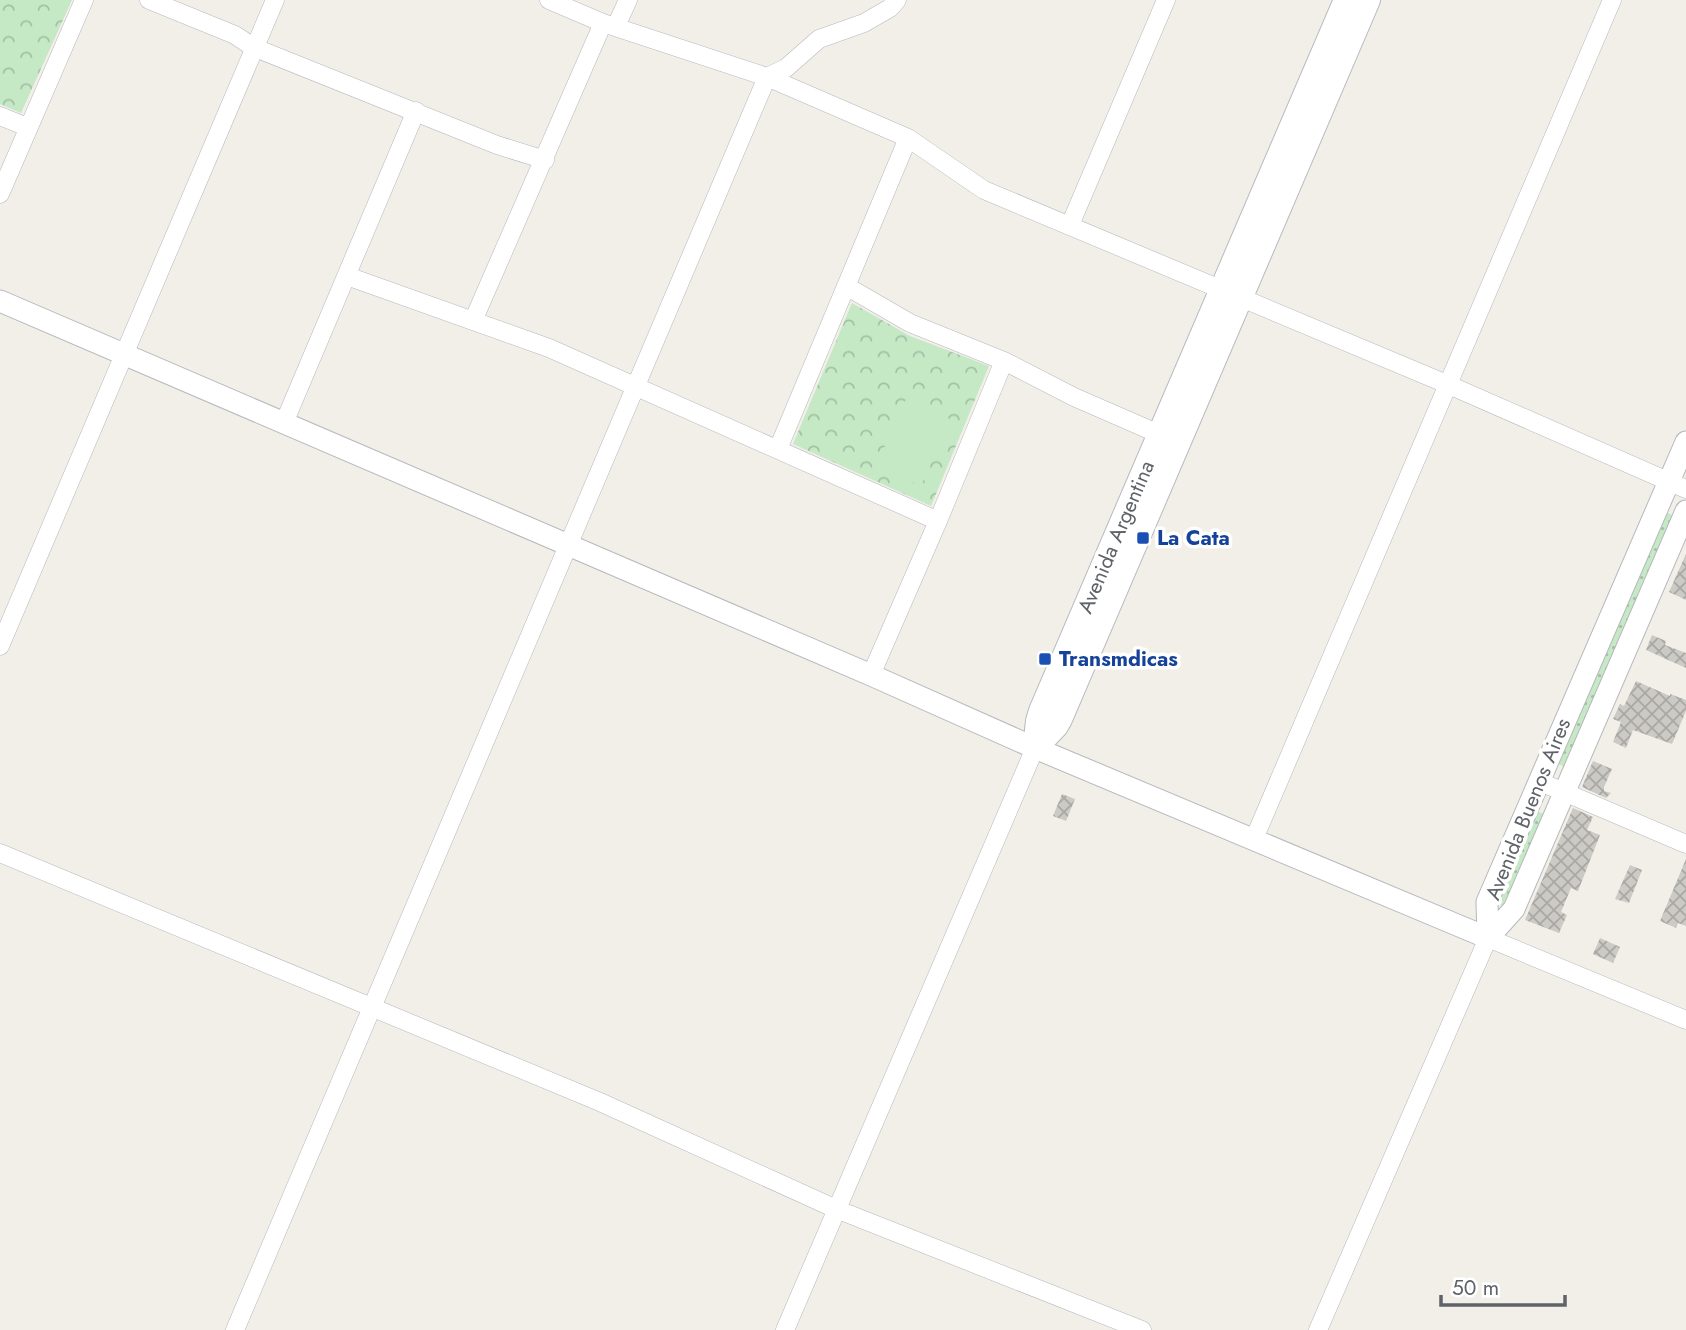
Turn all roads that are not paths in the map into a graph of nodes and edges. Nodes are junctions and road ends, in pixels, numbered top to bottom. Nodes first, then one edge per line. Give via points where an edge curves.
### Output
1 (84, 0) edge
2 (149, 0) edge
3 (275, 0) edge
4 (549, 0) edge
5 (628, 0) edge
6 (897, 0) edge
7 (1166, 0) edge
8 (1346, 0) edge
9 (1368, 0) edge
10 (1612, 0) edge
11 (610, 24) junction
12 (253, 47) junction
13 (767, 77) junction
14 (416, 111) junction
15 (0, 116) edge
16 (27, 127) junction
17 (908, 138) junction
18 (545, 160) junction
19 (0, 194) edge
20 (1070, 225) junction
21 (347, 275) junction
22 (846, 286) junction
23 (1230, 292) junction
24 (0, 301) edge
25 (473, 321) junction
26 (123, 354) junction
27 (1004, 361) junction
28 (1449, 385) junction
29 (637, 387) junction
30 (284, 423) junction
31 (1159, 434) junction
32 (1686, 442) edge
33 (778, 449) junction
34 (1677, 485) edge
35 (1686, 511) edge
36 (938, 521) junction
37 (569, 545) junction
38 (0, 646) edge
39 (871, 675) junction
40 (1035, 748) junction
41 (1538, 780) junction
42 (1565, 792) junction
43 (1254, 839) junction
44 (1686, 844) edge
45 (0, 853) edge
46 (1488, 938) junction
47 (370, 1007) junction
48 (1686, 1020) edge
49 (836, 1209) junction
50 (235, 1330) edge
51 (785, 1330) edge
52 (1142, 1330) edge
53 (1318, 1330) edge

1 - 16 street
2 - 12 street via 235,35
3 - 12 street
4 - 11 street
5 - 11 street
6 - 13 street via 864,23 818,39 786,68
7 - 20 street
8 - 23 main road, Avenida Argentina
9 - 23 main road, Avenida Argentina
10 - 28 street
11 - 13 street
11 - 18 street
12 - 14 street
12 - 26 street
13 - 17 street
13 - 29 street
14 - 18 street
14 - 21 street
15 - 16 street
16 - 19 street
17 - 20 street via 984,190
17 - 22 street
18 - 25 street
20 - 23 street
21 - 25 street
21 - 30 street
22 - 27 street via 910,323
22 - 33 street
23 - 28 street
23 - 31 main road, Avenida Argentina
23 - 40 main road, Avenida Argentina via 1179,443 1060,719
24 - 26 street
25 - 29 street via 550,348
26 - 30 street
26 - 38 street
27 - 31 street
27 - 36 street
28 - 34 street
28 - 43 street
29 - 33 street
29 - 37 street
30 - 37 street
31 - 40 main road, Avenida Argentina via 1038,721
32 - 34 street, Avenida Buenos Aires
33 - 36 street
34 - 41 street, Avenida Buenos Aires
35 - 42 street, Avenida Buenos Aires
36 - 39 street
37 - 39 street
37 - 47 street
39 - 40 street
40 - 43 street
40 - 49 street
41 - 42 street
41 - 46 street, Avenida Buenos Aires via 1487,902
42 - 44 street
42 - 46 street, Avenida Buenos Aires via 1514,909
43 - 46 street
45 - 47 street
46 - 48 street
46 - 53 street
47 - 49 street via 600,1102
47 - 50 street
49 - 51 street
49 - 52 street

